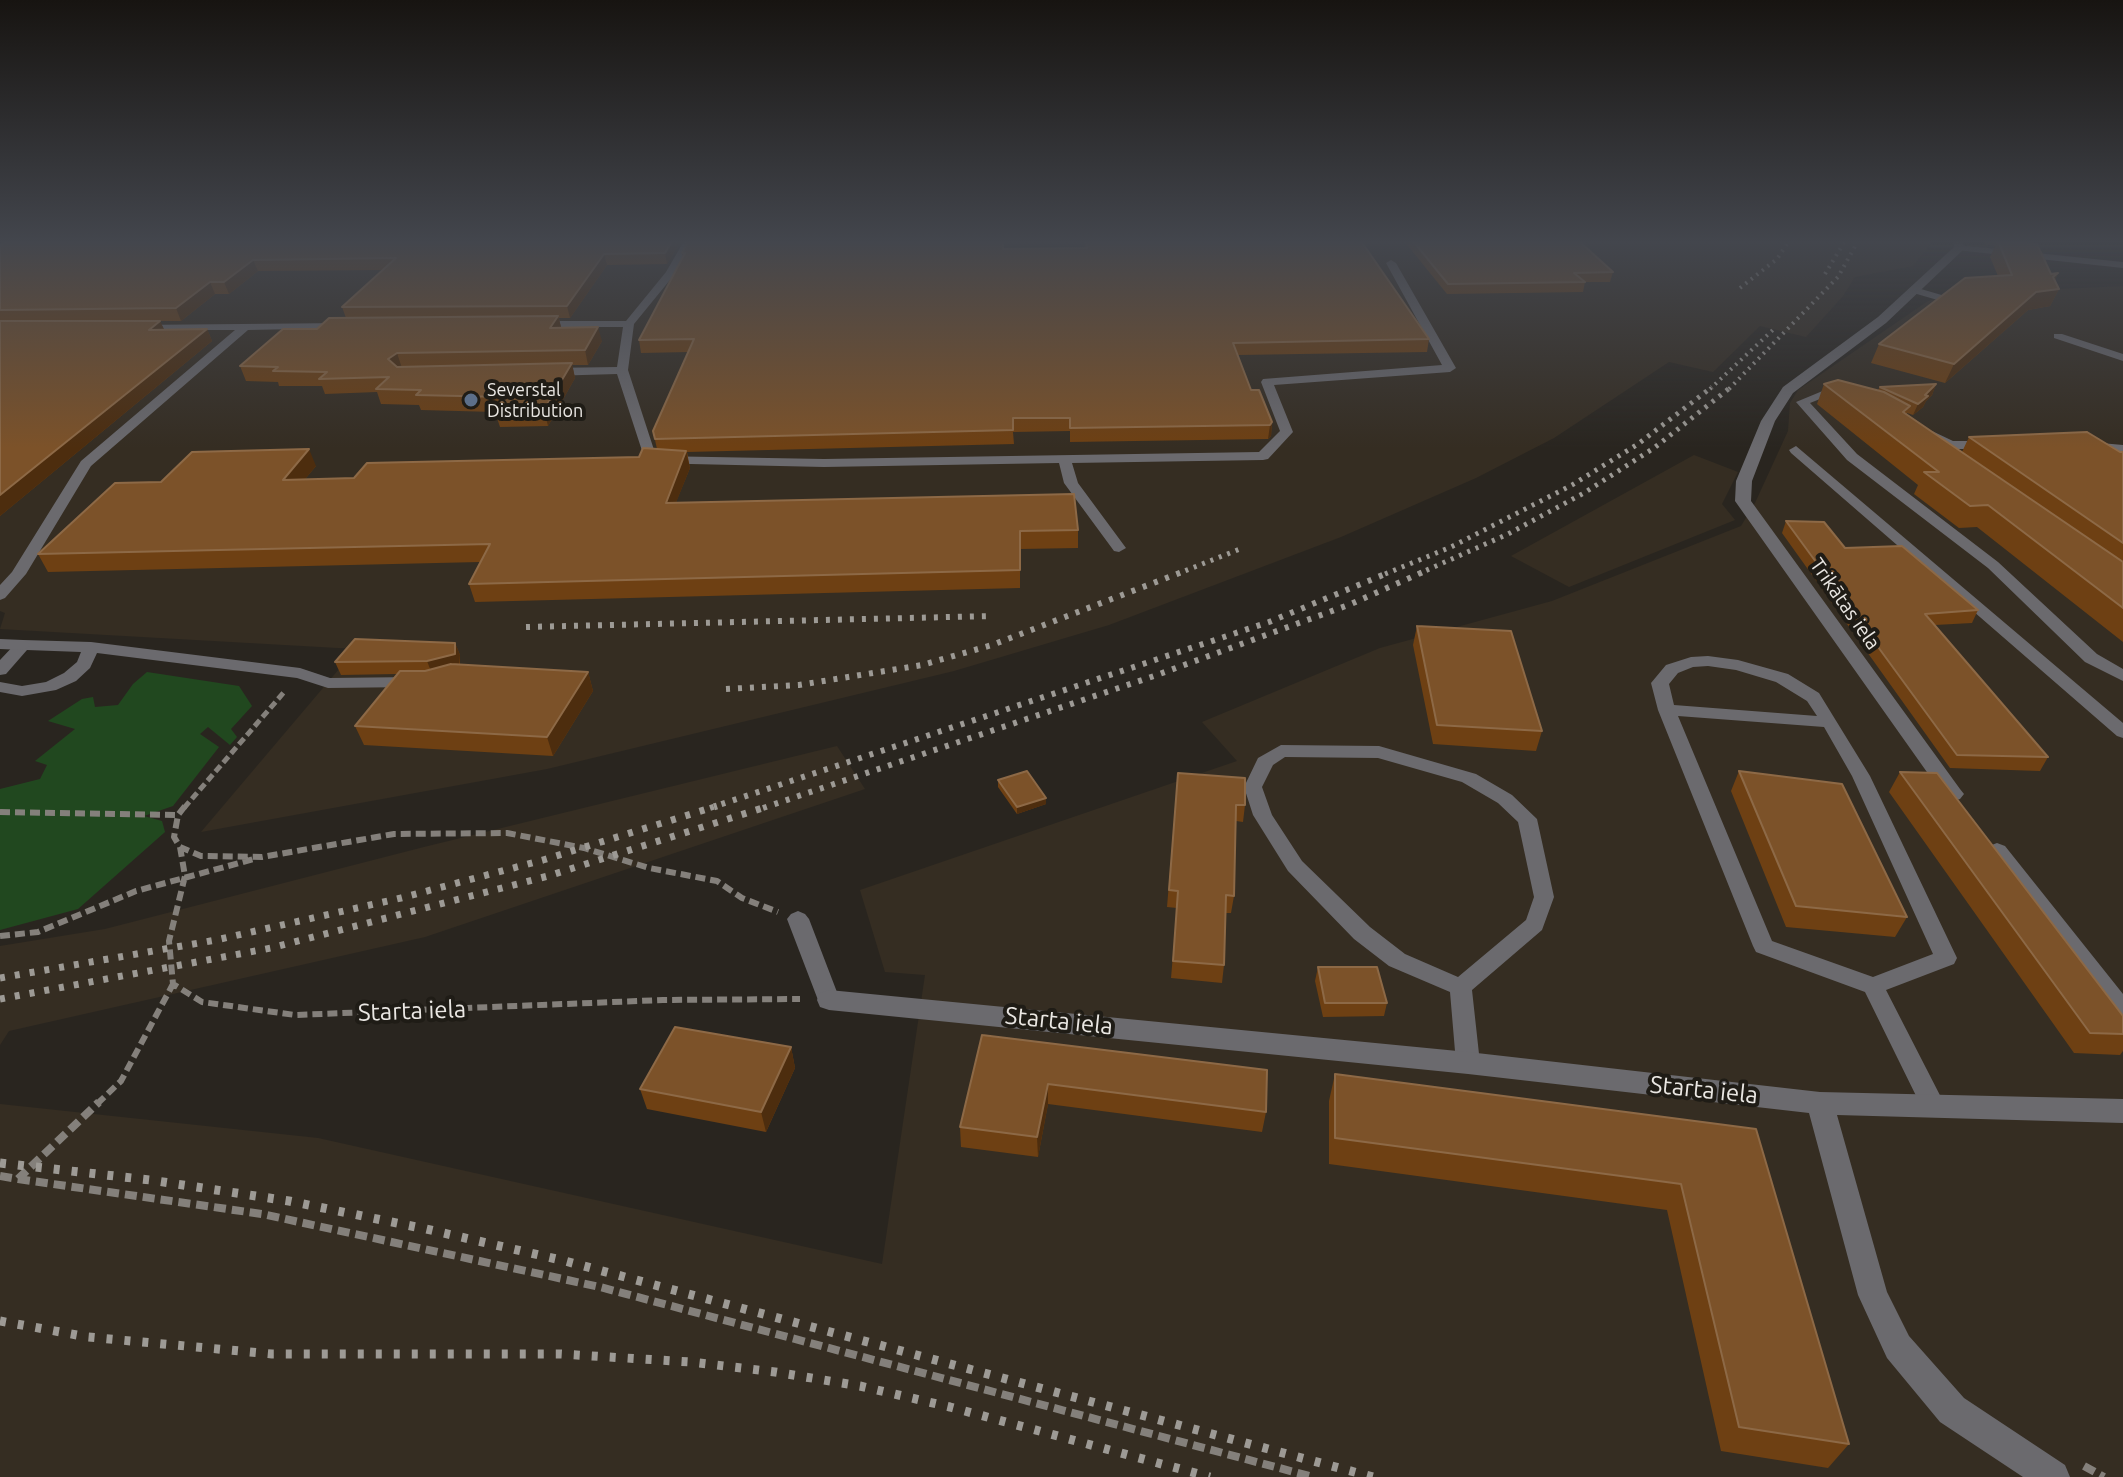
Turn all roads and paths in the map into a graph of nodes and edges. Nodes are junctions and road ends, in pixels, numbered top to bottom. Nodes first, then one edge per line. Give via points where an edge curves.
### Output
1 (640, 310) edge
2 (1417, 310) edge
3 (1893, 310) edge
4 (533, 324) edge
5 (629, 324) junction
6 (357, 326) edge
7 (123, 327) edge
8 (245, 327) junction
9 (2058, 336) dead end
10 (2123, 358) edge
11 (622, 370) junction
12 (528, 372) edge
13 (1801, 381) junction
14 (1923, 430) edge
15 (1996, 445) edge
16 (2073, 446) edge
17 (2123, 449) edge
18 (1796, 450) dead end
19 (1065, 460) junction
20 (1119, 548) dead end
21 (0, 595) edge
22 (0, 644) edge
23 (23, 645) junction
24 (91, 647) junction
25 (0, 670) edge
26 (300, 673) junction
27 (2123, 676) edge
28 (432, 682) edge
29 (0, 687) edge
30 (1667, 710) junction
31 (1830, 722) junction
32 (2123, 732) edge
33 (1965, 809) edge
34 (0, 812) edge
35 (178, 815) junction
36 (1984, 834) edge
37 (180, 847) junction
38 (262, 857) junction
39 (185, 876) junction
40 (798, 919) joint
41 (0, 936) edge
42 (173, 984) junction
43 (1873, 986) junction
44 (1461, 987) junction
45 (829, 1000) junction
46 (2123, 1012) edge
47 (1468, 1063) junction
48 (1820, 1103) junction
49 (1934, 1107) junction
50 (2123, 1111) edge
51 (0, 1176) edge
52 (18, 1179) junction
53 (2065, 1470) edge
54 (1313, 1477) edge
55 (2104, 1477) edge

1 - 5 lane
2 - 19 lane via 1450,368 1267,382 1287,432 1263,456
3 - 13 street, Trikātas iela
4 - 5 lane
5 - 11 lane
6 - 8 lane
7 - 8 lane
8 - 21 lane via 86,464
9 - 10 lane
11 - 12 lane
11 - 19 lane via 651,460
13 - 27 lane via 1836,394 1802,402 1852,457 1993,565 2091,658
13 - 33 street, Trikātas iela via 1788,390 1768,421 1744,481 1743,501
14 - 15 lane via 1946,451
16 - 17 lane
18 - 32 lane
19 - 20 lane via 1071,483
22 - 23 street
23 - 24 lane
23 - 25 lane
24 - 26 lane
24 - 29 lane via 84,664 50,686 22,691
26 - 28 lane via 328,683
26 - 35 path
30 - 31 lane
30 - 31 lane via 1660,683 1672,669 1708,661 1782,678 1813,697
30 - 43 lane via 1764,946
31 - 43 lane via 1861,776 1946,958
34 - 35 path
35 - 37 path via 174,837
36 - 46 street
37 - 38 path via 201,856
37 - 39 path
38 - 39 path
38 - 40 path via 394,834 507,833 717,881 742,898
39 - 41 path via 38,932
39 - 42 path via 169,941
40 - 45 lane
42 - 45 path, Starta iela via 202,1002 295,1015 663,1000
42 - 52 path via 121,1081
43 - 49 lane
44 - 44 lane via 1535,924 1544,897 1527,819 1469,778 1379,752 1281,751 1265,762 1253,787 1263,815 1295,866 1397,960
44 - 47 lane
45 - 47 street, Starta iela
47 - 48 street, Starta iela
48 - 49 street, Starta iela
48 - 53 street via 1873,1295 1898,1347 1952,1410
49 - 50 street, Starta iela
51 - 52 path
52 - 54 path via 262,1214 600,1287
53 - 55 path

